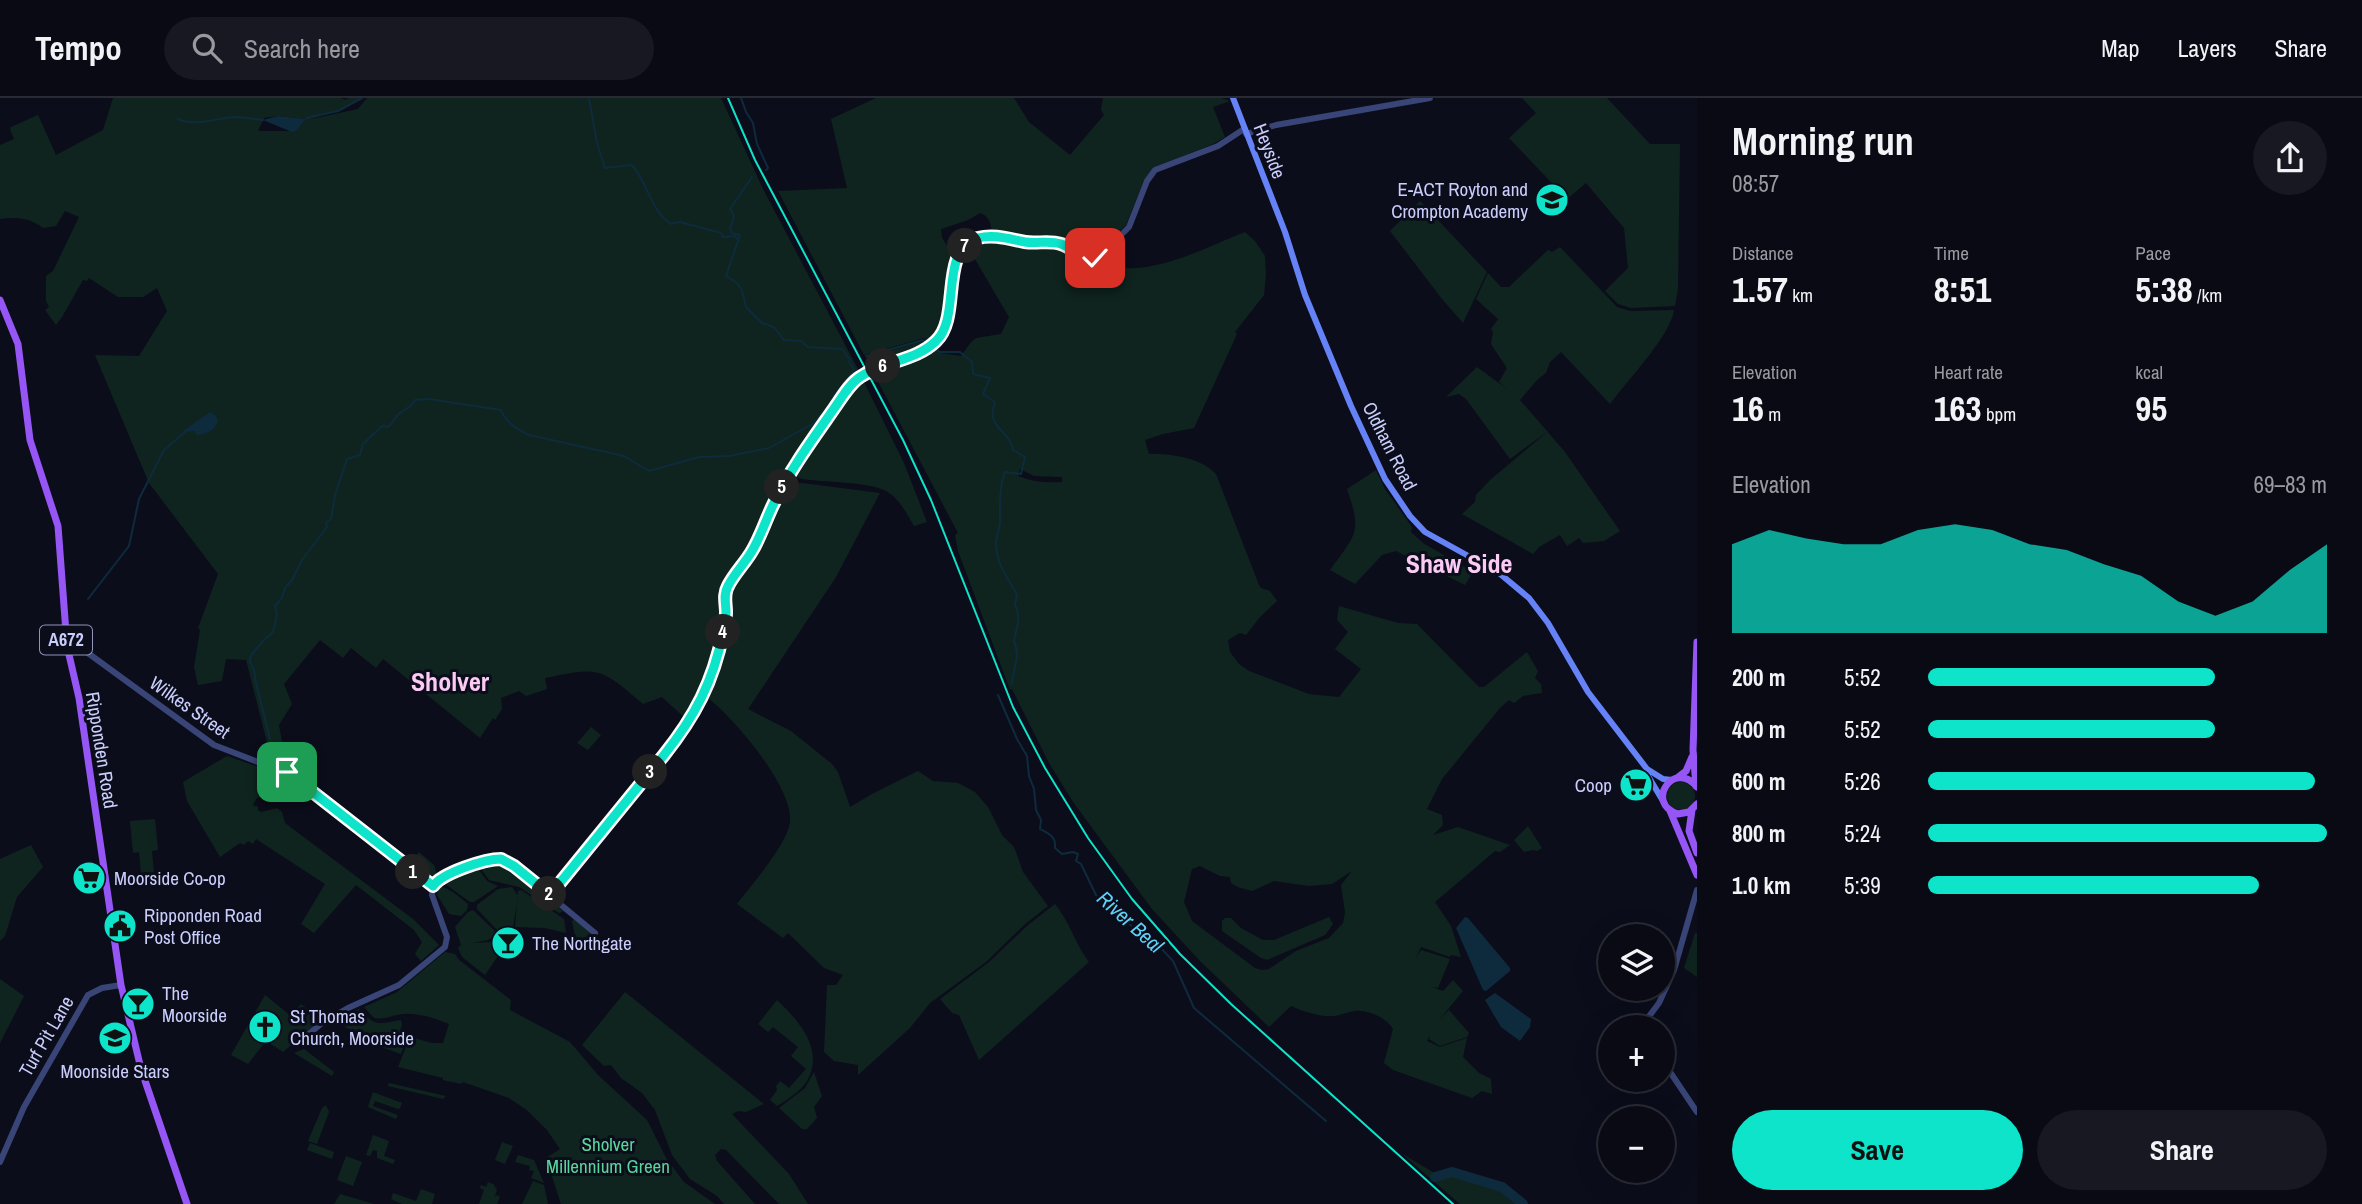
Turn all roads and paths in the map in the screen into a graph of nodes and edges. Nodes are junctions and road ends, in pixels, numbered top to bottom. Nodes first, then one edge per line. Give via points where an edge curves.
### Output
1 (1233, 98) edge
2 (1430, 98) edge
3 (1245, 132) junction
4 (1278, 216) joint
5 (0, 300) edge
6 (1697, 642) edge
7 (67, 646) junction
8 (1693, 750) junction
9 (1647, 769) junction
10 (1674, 779) junction
11 (1697, 786) edge
12 (1667, 807) junction
13 (1695, 807) edge
14 (1697, 853) edge
15 (1697, 875) edge
16 (433, 886) junction
17 (1697, 890) edge
18 (550, 895) junction
19 (1694, 910) edge
20 (596, 933) dead end
21 (121, 985) junction
22 (1650, 1015) edge
23 (303, 1039) dead end
24 (1675, 1079) edge
25 (1697, 1112) edge
26 (0, 1162) edge
27 (187, 1204) edge

1 - 3 main road, Heyside
2 - 3 street
3 - 4 main road, Heyside
3 - 18 street, bridge via 1155,170 1129,227 1098,258 1049,241 992,236 968,243 957,258 941,336 919,352 860,377 823,425 788,477 752,552 727,587 727,614 703,697 664,755
4 - 9 main road, Oldham Road via 1330,357 1385,479 1403,506 1425,532 1499,573 1529,598 1588,692
5 - 7 main road, Ripponden Road / A672 via 18,344 30,440 58,526
6 - 8 main road
7 - 16 street, Wilkes Street via 81,648 214,745 294,776
7 - 21 main road, Ripponden Road / A672
8 - 10 main road via 1688,768
8 - 11 main road
9 - 10 main road, Oldham Road via 1663,779
9 - 12 main road, Oldham Road
10 - 11 main road via 1686,778
10 - 12 main road via 1663,791
12 - 13 main road via 1682,814
12 - 15 main road
13 - 14 main road via 1689,825
16 - 18 street via 443,877 501,859
16 - 23 street via 447,937 445,947 399,985 348,1008
17 - 19 street
18 - 20 street
19 - 22 street via 1670,981
21 - 26 street, Turf Pit Lane via 88,995 24,1107
21 - 27 main road, Ripponden Road / A672 via 141,1069
24 - 25 street

